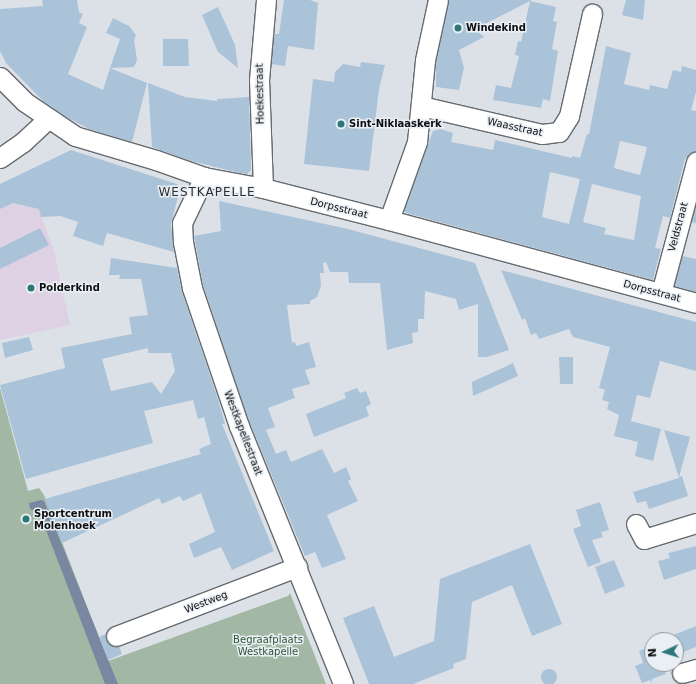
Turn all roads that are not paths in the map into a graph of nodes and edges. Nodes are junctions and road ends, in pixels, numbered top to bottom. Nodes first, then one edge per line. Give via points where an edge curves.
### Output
1 (266, 0) edge
2 (438, 0) edge
3 (592, 14) dead end
4 (0, 76) edge
5 (421, 106) junction
6 (49, 118) junction
7 (0, 158) edge
8 (696, 162) edge
9 (204, 177) junction
10 (263, 188) junction
11 (389, 220) junction
12 (661, 293) junction
13 (696, 303) edge
14 (696, 523) edge
15 (636, 524) dead end
16 (297, 567) junction
17 (116, 636) dead end
18 (343, 684) edge

1 - 10 street, Hoekestraat via 259,80
2 - 5 street via 425,60
3 - 5 street, Waasstraat via 569,116 559,132 542,134
4 - 6 street, Dorpsstraat via 25,102
5 - 11 street via 417,142
6 - 7 street via 23,142
6 - 9 street, Dorpsstraat via 75,136
8 - 12 street, Veldstraat
9 - 10 street, Dorpsstraat
9 - 16 street, Westkapellestraat via 182,223 192,288 239,426
10 - 11 street, Dorpsstraat
11 - 12 street, Dorpsstraat
12 - 13 street, Dorpsstraat
14 - 15 street via 644,539
16 - 17 street, Westweg
16 - 18 street, Westkapellestraat

